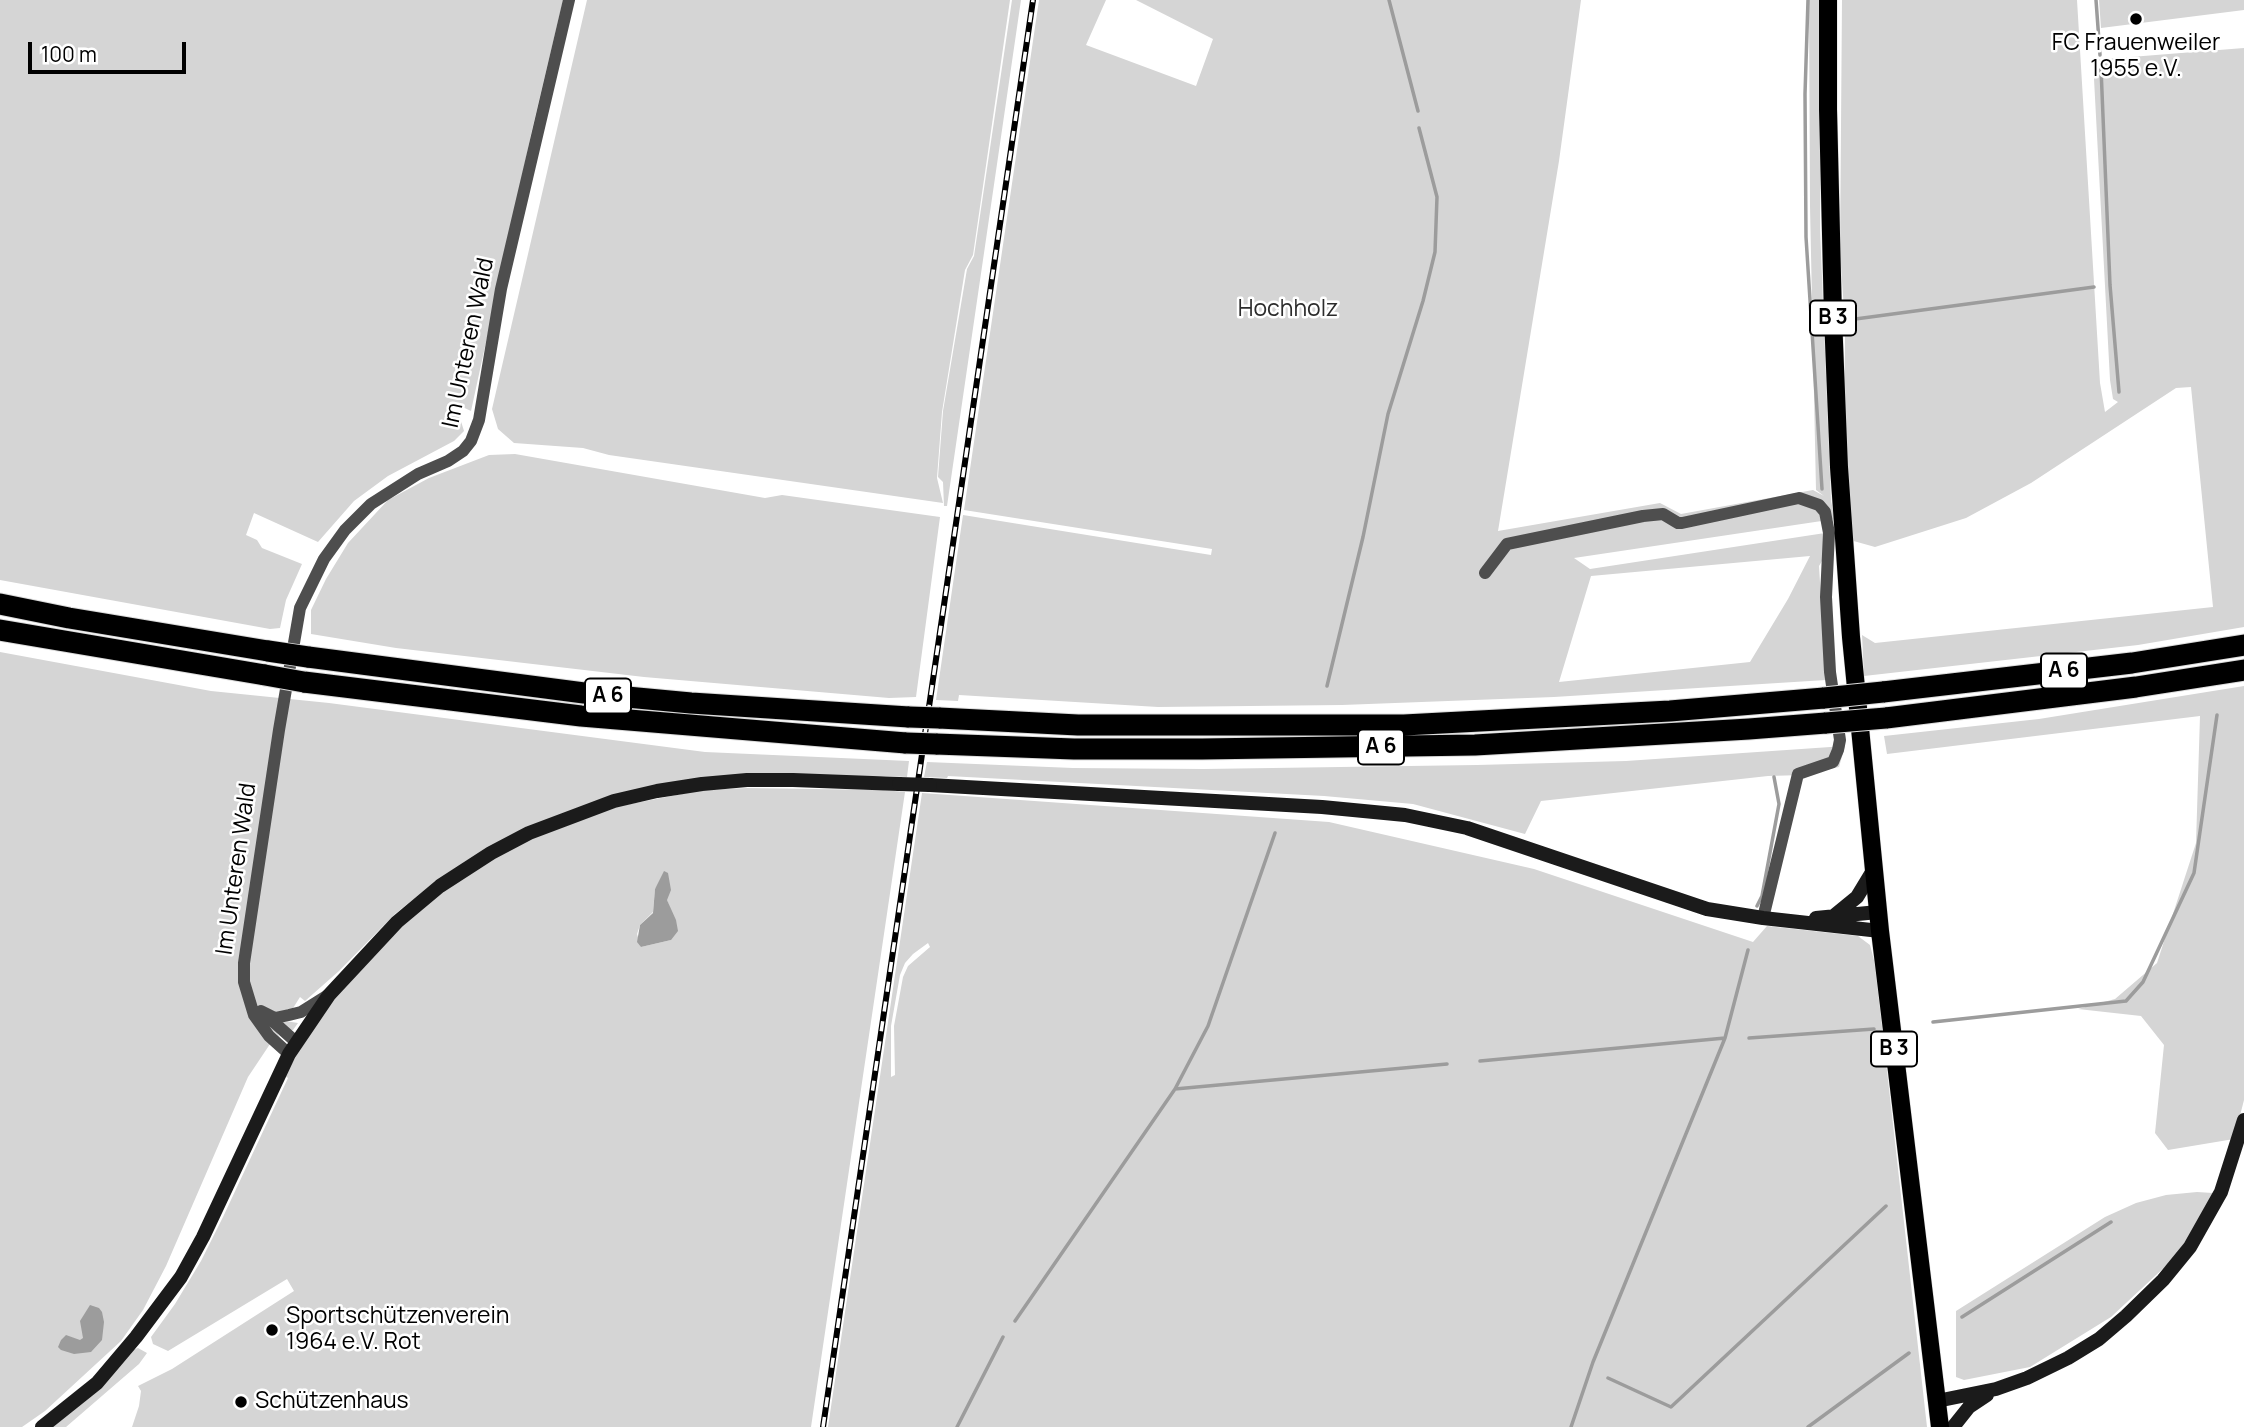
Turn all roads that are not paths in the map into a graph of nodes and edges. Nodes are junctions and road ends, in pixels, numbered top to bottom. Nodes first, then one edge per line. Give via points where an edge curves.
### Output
1 (569, 0) edge
2 (1828, 0) edge
3 (1485, 573) dead end
4 (0, 604) edge
5 (0, 630) edge
6 (2244, 645) edge
7 (2244, 670) edge
8 (1874, 869) junction
9 (1878, 912) junction
10 (1835, 916) junction
11 (1763, 918) junction
12 (1787, 921) junction
13 (1880, 931) junction
14 (328, 995) junction
15 (249, 996) junction
16 (261, 1011) junction
17 (293, 1048) junction
18 (2244, 1120) edge
19 (1996, 1389) junction
20 (1937, 1401) junction
21 (42, 1427) edge
22 (1940, 1427) edge
23 (1953, 1427) edge

1 - 15 street, Im Unteren Wald via 501,289 479,420 471,441 448,461 371,504 324,559 300,608 244,963
2 - 8 main road, B 3 via 1829,213 1839,467 1850,636
3 - 11 street via 1507,544 1643,516 1663,514 1682,523 1799,498 1825,512 1830,672 1840,740 1833,762 1798,774
4 - 6 highway, A 6, bridge via 307,657 584,693 1078,725 1404,724 1670,711 1883,692
5 - 7 highway, A 6, bridge via 304,682 581,716 905,743 1074,749 1475,745 1736,730 1886,718
8 - 9 main road, B 3
8 - 10 main road via 1857,897
9 - 10 main road
9 - 13 main road, B 3
10 - 12 main road
11 - 12 main road
11 - 14 main road, bridge via 1707,909 1467,828 1405,815 930,785 793,780 702,784 614,801 491,853 440,886 397,922
12 - 13 main road
13 - 20 main road, B 3
14 - 16 street via 289,1015 275,1018
14 - 17 main road
15 - 16 street
15 - 17 street, Im Unteren Wald via 254,1015 269,1036
16 - 17 street
17 - 21 main road via 181,1276 97,1383
18 - 19 main road via 2221,1192 2190,1248 2163,1280 2099,1339 2068,1358
19 - 20 main road
19 - 23 main road via 1969,1407
20 - 22 main road, B 3

